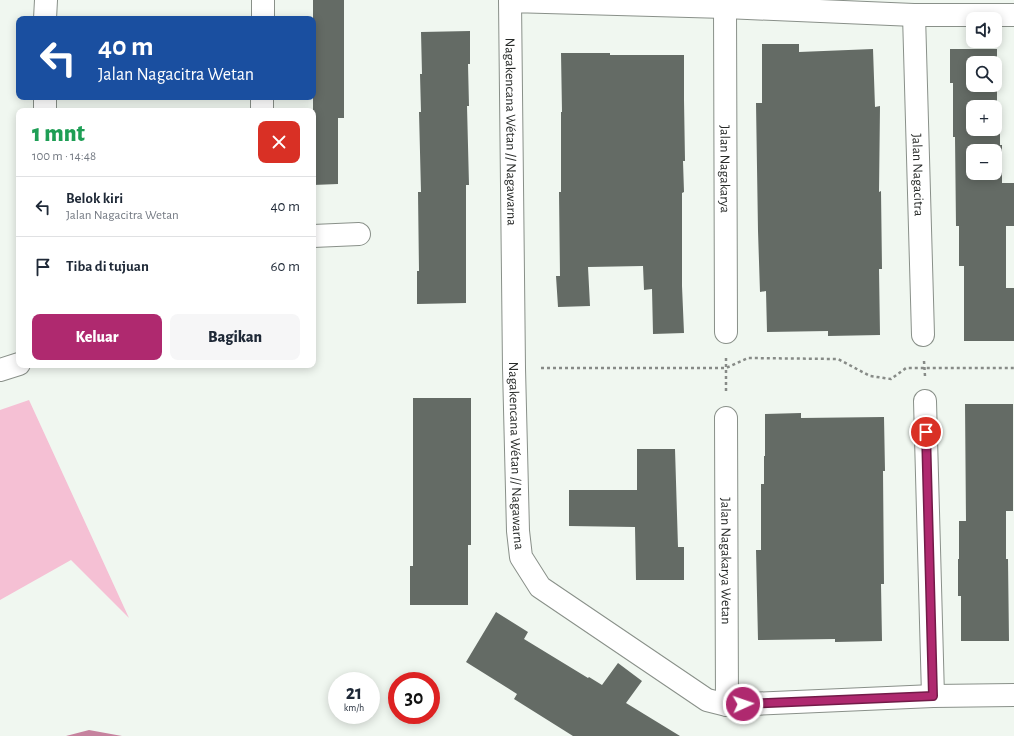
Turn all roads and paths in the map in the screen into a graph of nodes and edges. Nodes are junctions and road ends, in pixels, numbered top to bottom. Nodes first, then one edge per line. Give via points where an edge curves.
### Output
1 (46, 0) edge
2 (264, 0) edge
3 (725, 8) junction
4 (914, 15) junction
5 (1014, 15) edge
6 (46, 16) edge
7 (263, 16) edge
8 (359, 234) dead end
9 (316, 236) edge
10 (726, 332) joint
11 (923, 334) joint
12 (16, 365) edge
13 (514, 368) junction
14 (726, 368) junction
15 (924, 368) junction
16 (1014, 368) edge
17 (0, 370) edge
18 (925, 400) joint
19 (726, 418) joint
20 (1014, 695) edge
21 (933, 696) junction
22 (727, 705) junction

1 - 6 street
2 - 7 street
3 - 4 street
3 - 10 street, Jalan Nagakarya
3 - 13 street, Nagakencana Wétan // Nagawarna via 510,2
4 - 5 street
4 - 11 street, Jalan Nagacitra
8 - 9 street
10 - 14 path
11 - 15 path
12 - 17 street
13 - 14 path
13 - 22 street, Nagakencana Wétan // Nagawarna via 518,530 521,556 540,587 707,700
14 - 15 path via 748,358 838,358 870,376 891,379 906,368
14 - 19 path
15 - 16 path
15 - 18 path
18 - 21 street
19 - 22 street, Jalan Nagakarya Wetan
20 - 21 street, Nagakencana Wétan // Nagawarna
21 - 22 street, Nagakencana Wétan // Nagawarna

